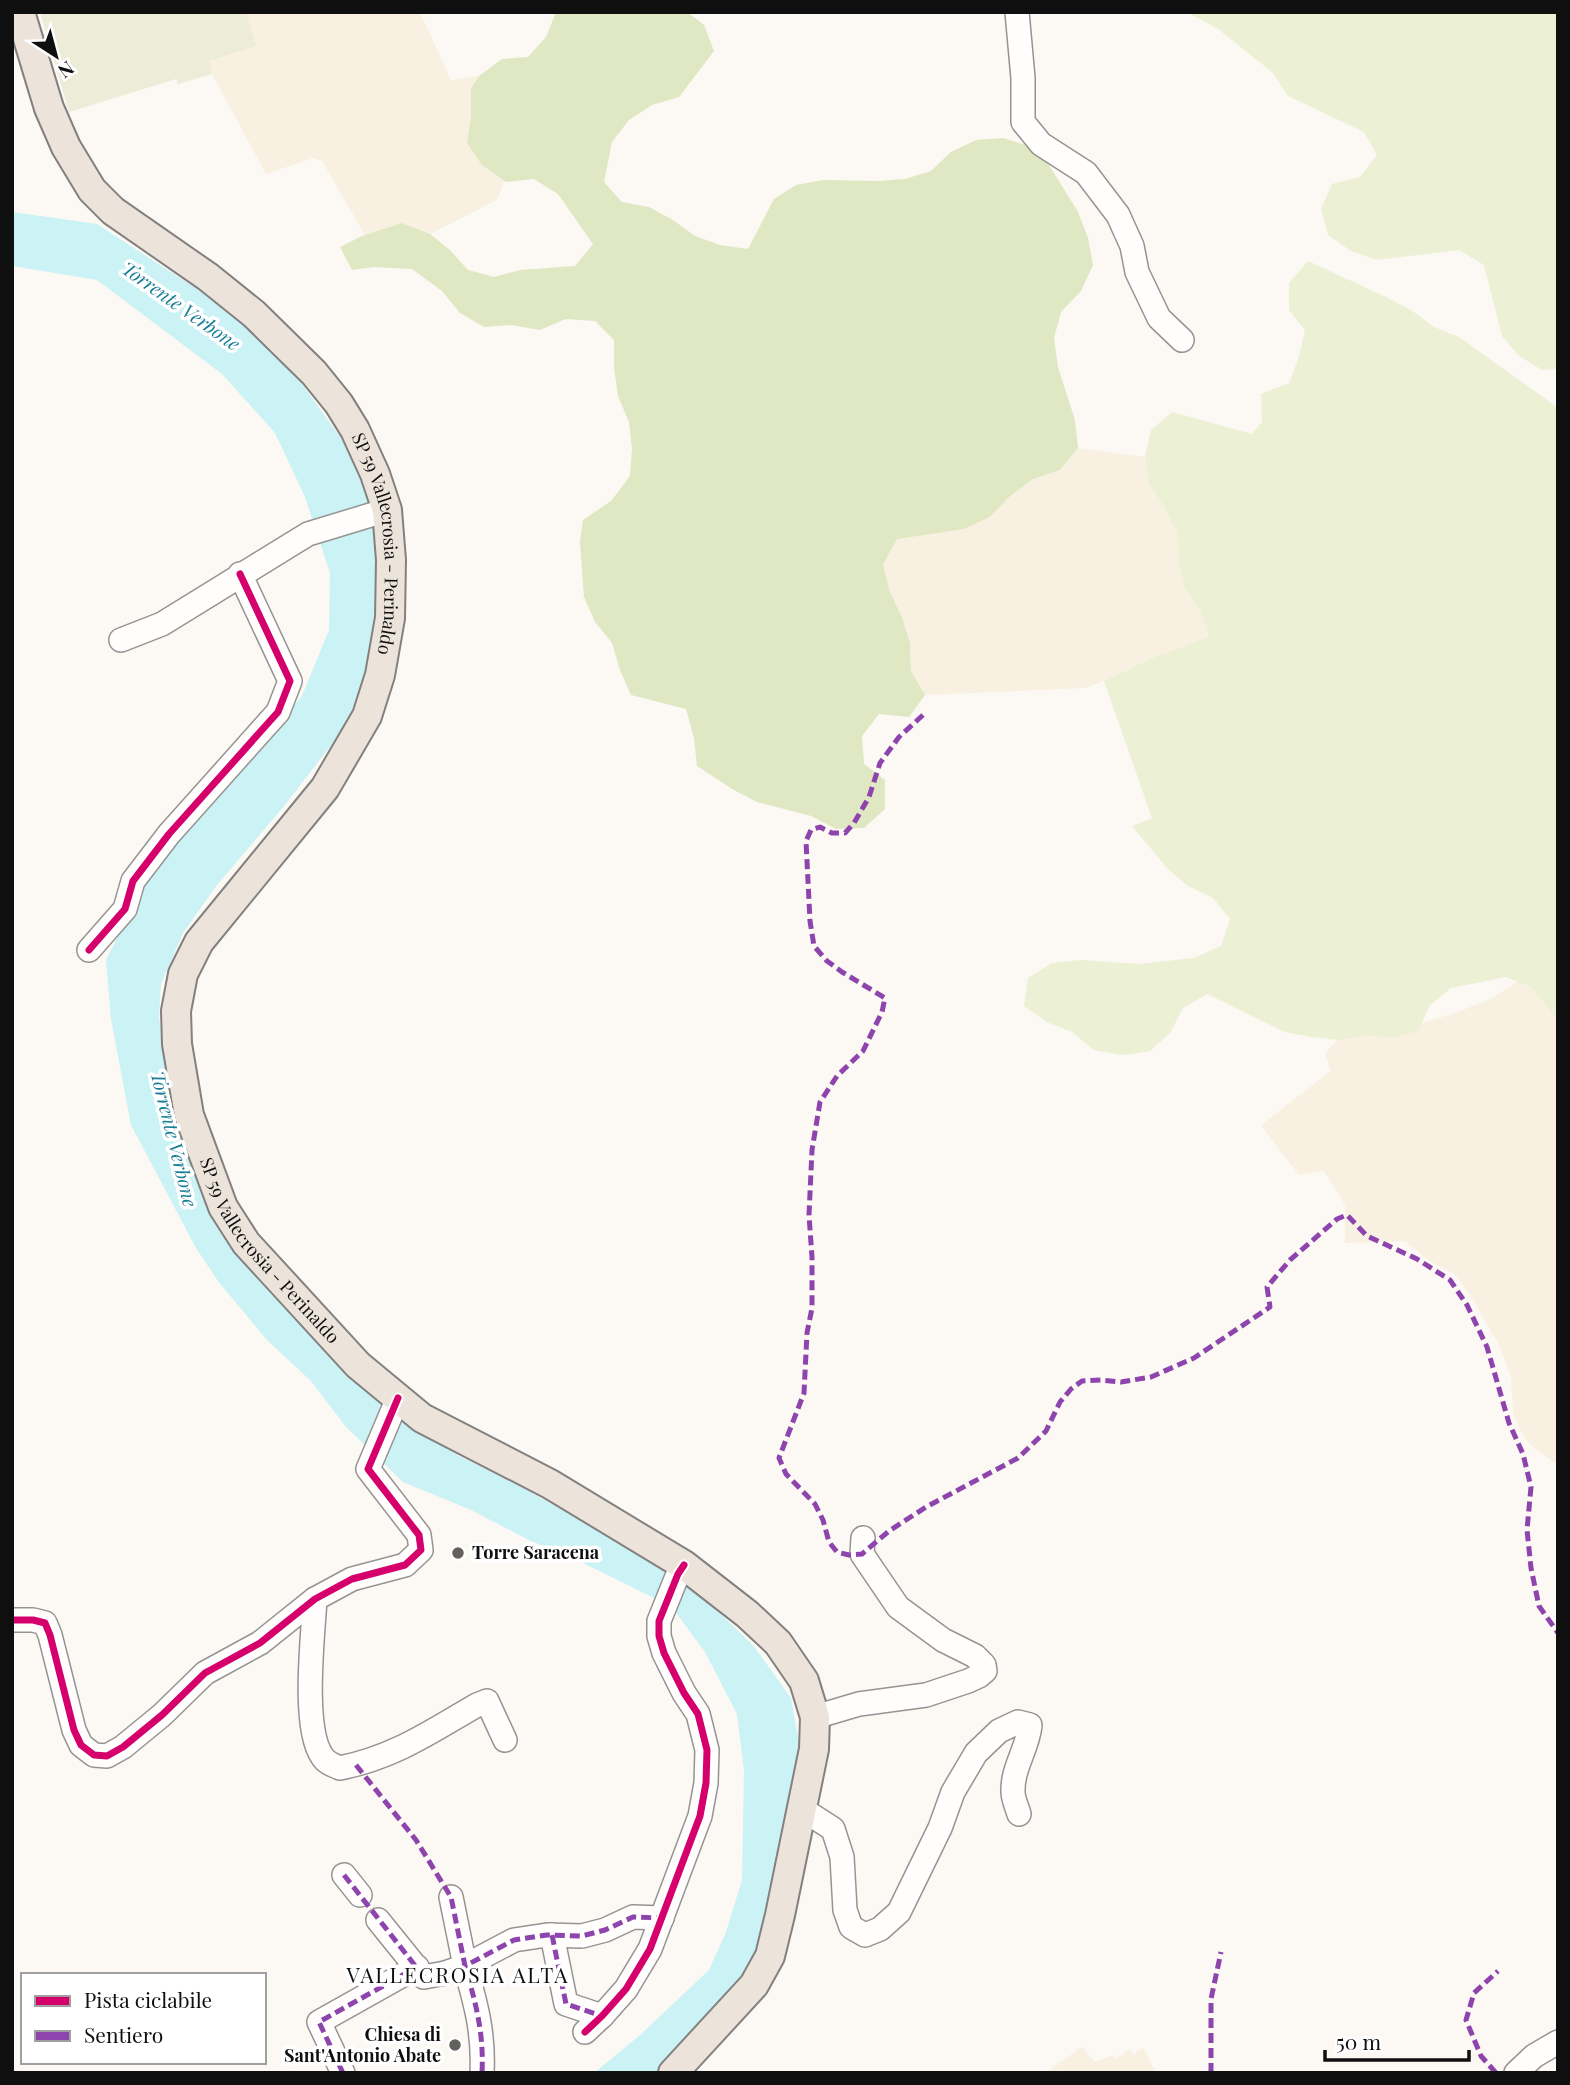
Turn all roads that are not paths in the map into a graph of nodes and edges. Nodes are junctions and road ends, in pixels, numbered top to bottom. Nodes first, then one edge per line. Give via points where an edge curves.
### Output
1 (20, 12) edge
2 (1017, 12) edge
3 (1182, 340) dead end
4 (382, 512) junction
5 (240, 574) junction
6 (121, 640) dead end
7 (89, 950) dead end
8 (395, 1404) junction
9 (863, 1538) dead end
10 (681, 1570) junction
11 (315, 1599) junction
12 (12, 1620) edge
13 (815, 1717) junction
14 (505, 1740) dead end
15 (802, 1809) junction
16 (1019, 1814) dead end
17 (344, 1875) dead end
18 (360, 1895) dead end
19 (451, 1897) dead end
20 (662, 1917) junction
21 (378, 1920) dead end
22 (552, 1935) junction
23 (465, 1966) junction
24 (417, 1967) junction
25 (602, 2017) junction
26 (584, 2032) dead end
27 (1558, 2042) edge
28 (343, 2073) edge
29 (482, 2073) edge
30 (673, 2073) edge
31 (1516, 2073) edge

1 - 4 main road, SP 59 Vallecrosia - Perinaldo via 50,108 66,147 92,190 113,211 254,314 314,373 355,430 375,474
2 - 3 street via 1023,122 1041,144 1086,173 1118,215 1159,318
4 - 5 street via 309,534
4 - 8 main road, SP 59 Vallecrosia - Perinaldo via 391,560 390,618 367,716 325,788 199,942 183,974 176,1012 189,1115 223,1207 246,1243
5 - 6 street via 162,624
5 - 7 street via 290,681 278,712 170,834 133,881 125,909
8 - 10 main road, SP 59 Vallecrosia - Perinaldo via 550,1484
8 - 11 street via 368,1469 419,1535 421,1550 405,1564 352,1579
9 - 13 street via 862,1554 898,1607 943,1640 975,1656 985,1671 926,1695 859,1704
10 - 13 main road, SP 59 Vallecrosia - Perinaldo via 747,1614 778,1643 804,1681
10 - 20 street via 659,1621 659,1636 698,1714 707,1750 706,1783 700,1816
11 - 12 street via 260,1643 205,1673 162,1715 107,1756 94,1755 81,1745 74,1730 45,1623
11 - 14 street via 310,1690 318,1750 324,1760 340,1768 383,1756 487,1701
13 - 15 main road, SP 59 Vallecrosia - Perinaldo
15 - 16 street via 832,1829 842,1857 845,1910 851,1927 865,1935 899,1912 953,1792 976,1753 999,1731 1018,1722 1030,1725 1014,1776
15 - 30 main road, SP 59 Vallecrosia - Perinaldo via 770,1956 754,1985
17 - 18 street
19 - 23 street
20 - 22 street via 633,1917 582,1936
20 - 25 street via 650,1949
21 - 24 street
22 - 23 street via 514,1940
22 - 25 street via 566,2004
23 - 24 street via 424,1977
23 - 29 street via 478,2013
24 - 28 street via 319,2022
25 - 26 street
27 - 31 street

